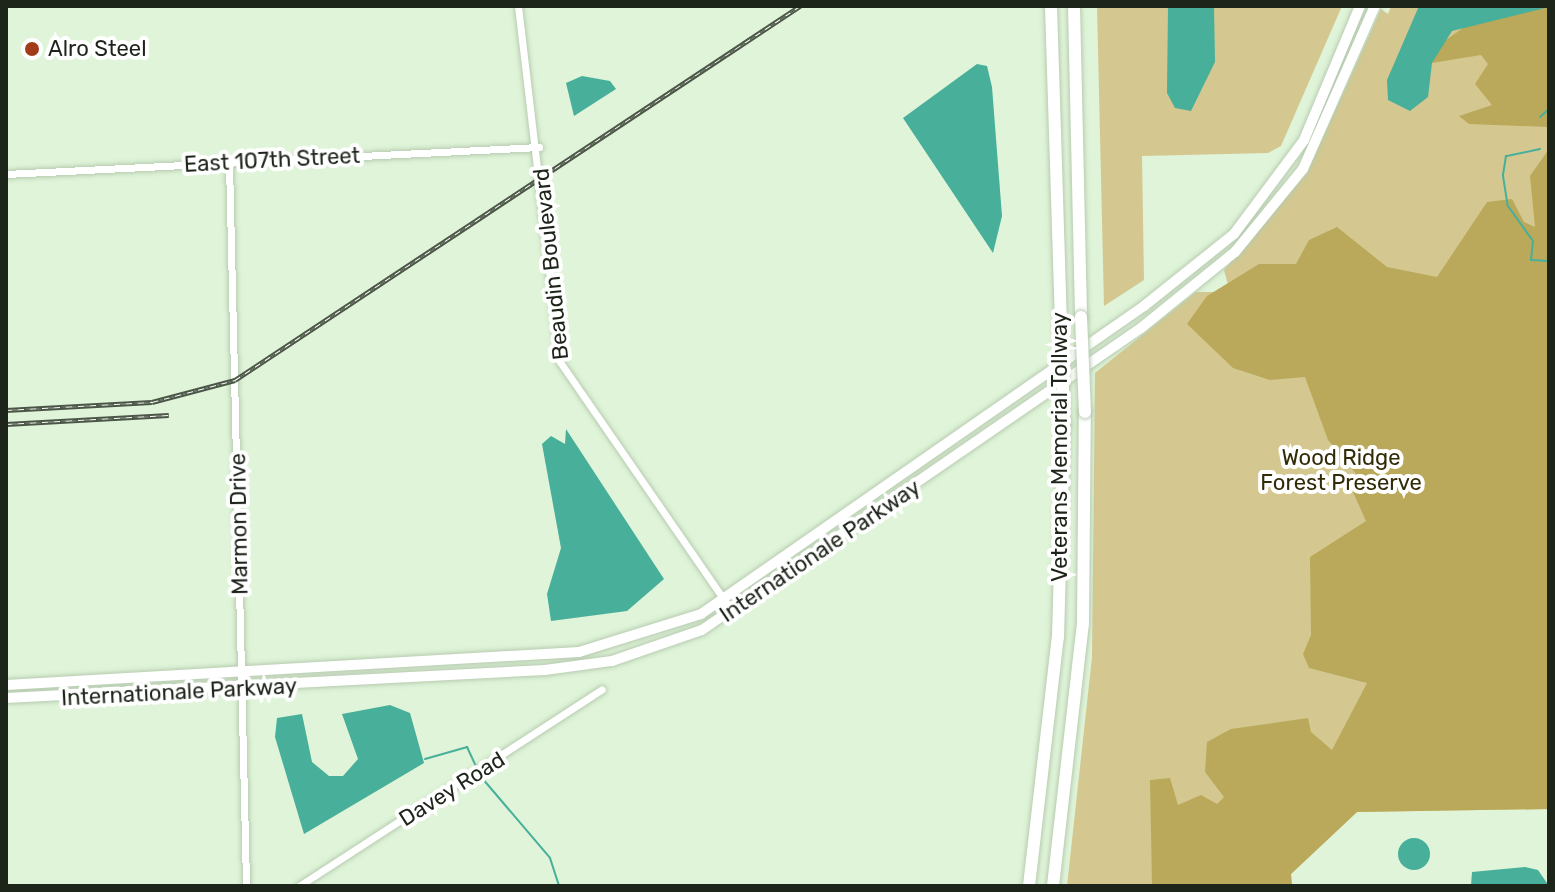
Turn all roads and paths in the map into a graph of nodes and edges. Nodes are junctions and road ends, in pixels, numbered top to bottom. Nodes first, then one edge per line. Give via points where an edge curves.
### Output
1 (518, 6) edge
2 (1051, 6) edge
3 (1074, 6) edge
4 (1360, 6) edge
5 (1375, 6) edge
6 (539, 147) junction
7 (229, 162) junction
8 (6, 174) edge
9 (726, 600) junction
10 (733, 613) junction
11 (242, 672) junction
12 (6, 685) edge
13 (602, 689) dead end
14 (243, 690) junction
15 (6, 698) edge
16 (246, 886) edge
17 (299, 886) edge
18 (1029, 886) edge
19 (1053, 886) edge

1 - 6 street, Beaudin Boulevard
2 - 18 highway, Veterans Memorial Tollway, bridge via 1064,425 1058,637
3 - 19 highway, Veterans Memorial Tollway, bridge via 1085,412 1083,623
4 - 9 street, Internationale Parkway via 1304,140 1234,234
5 - 10 street, Internationale Parkway via 1303,169 1235,252 1141,328
6 - 7 street, East 107th Street
6 - 9 street, Beaudin Boulevard via 556,349 565,375
7 - 8 street, East 107th Street
7 - 11 street, Marmon Drive
9 - 10 street, Beaudin Boulevard
9 - 11 street, Internationale Parkway via 667,629 579,652
10 - 14 street, Internationale Parkway via 612,661
11 - 12 street, Internationale Parkway
11 - 14 street, Marmon Drive
13 - 17 street, Davey Road
14 - 15 street, Internationale Parkway
14 - 16 street, Marmon Drive

